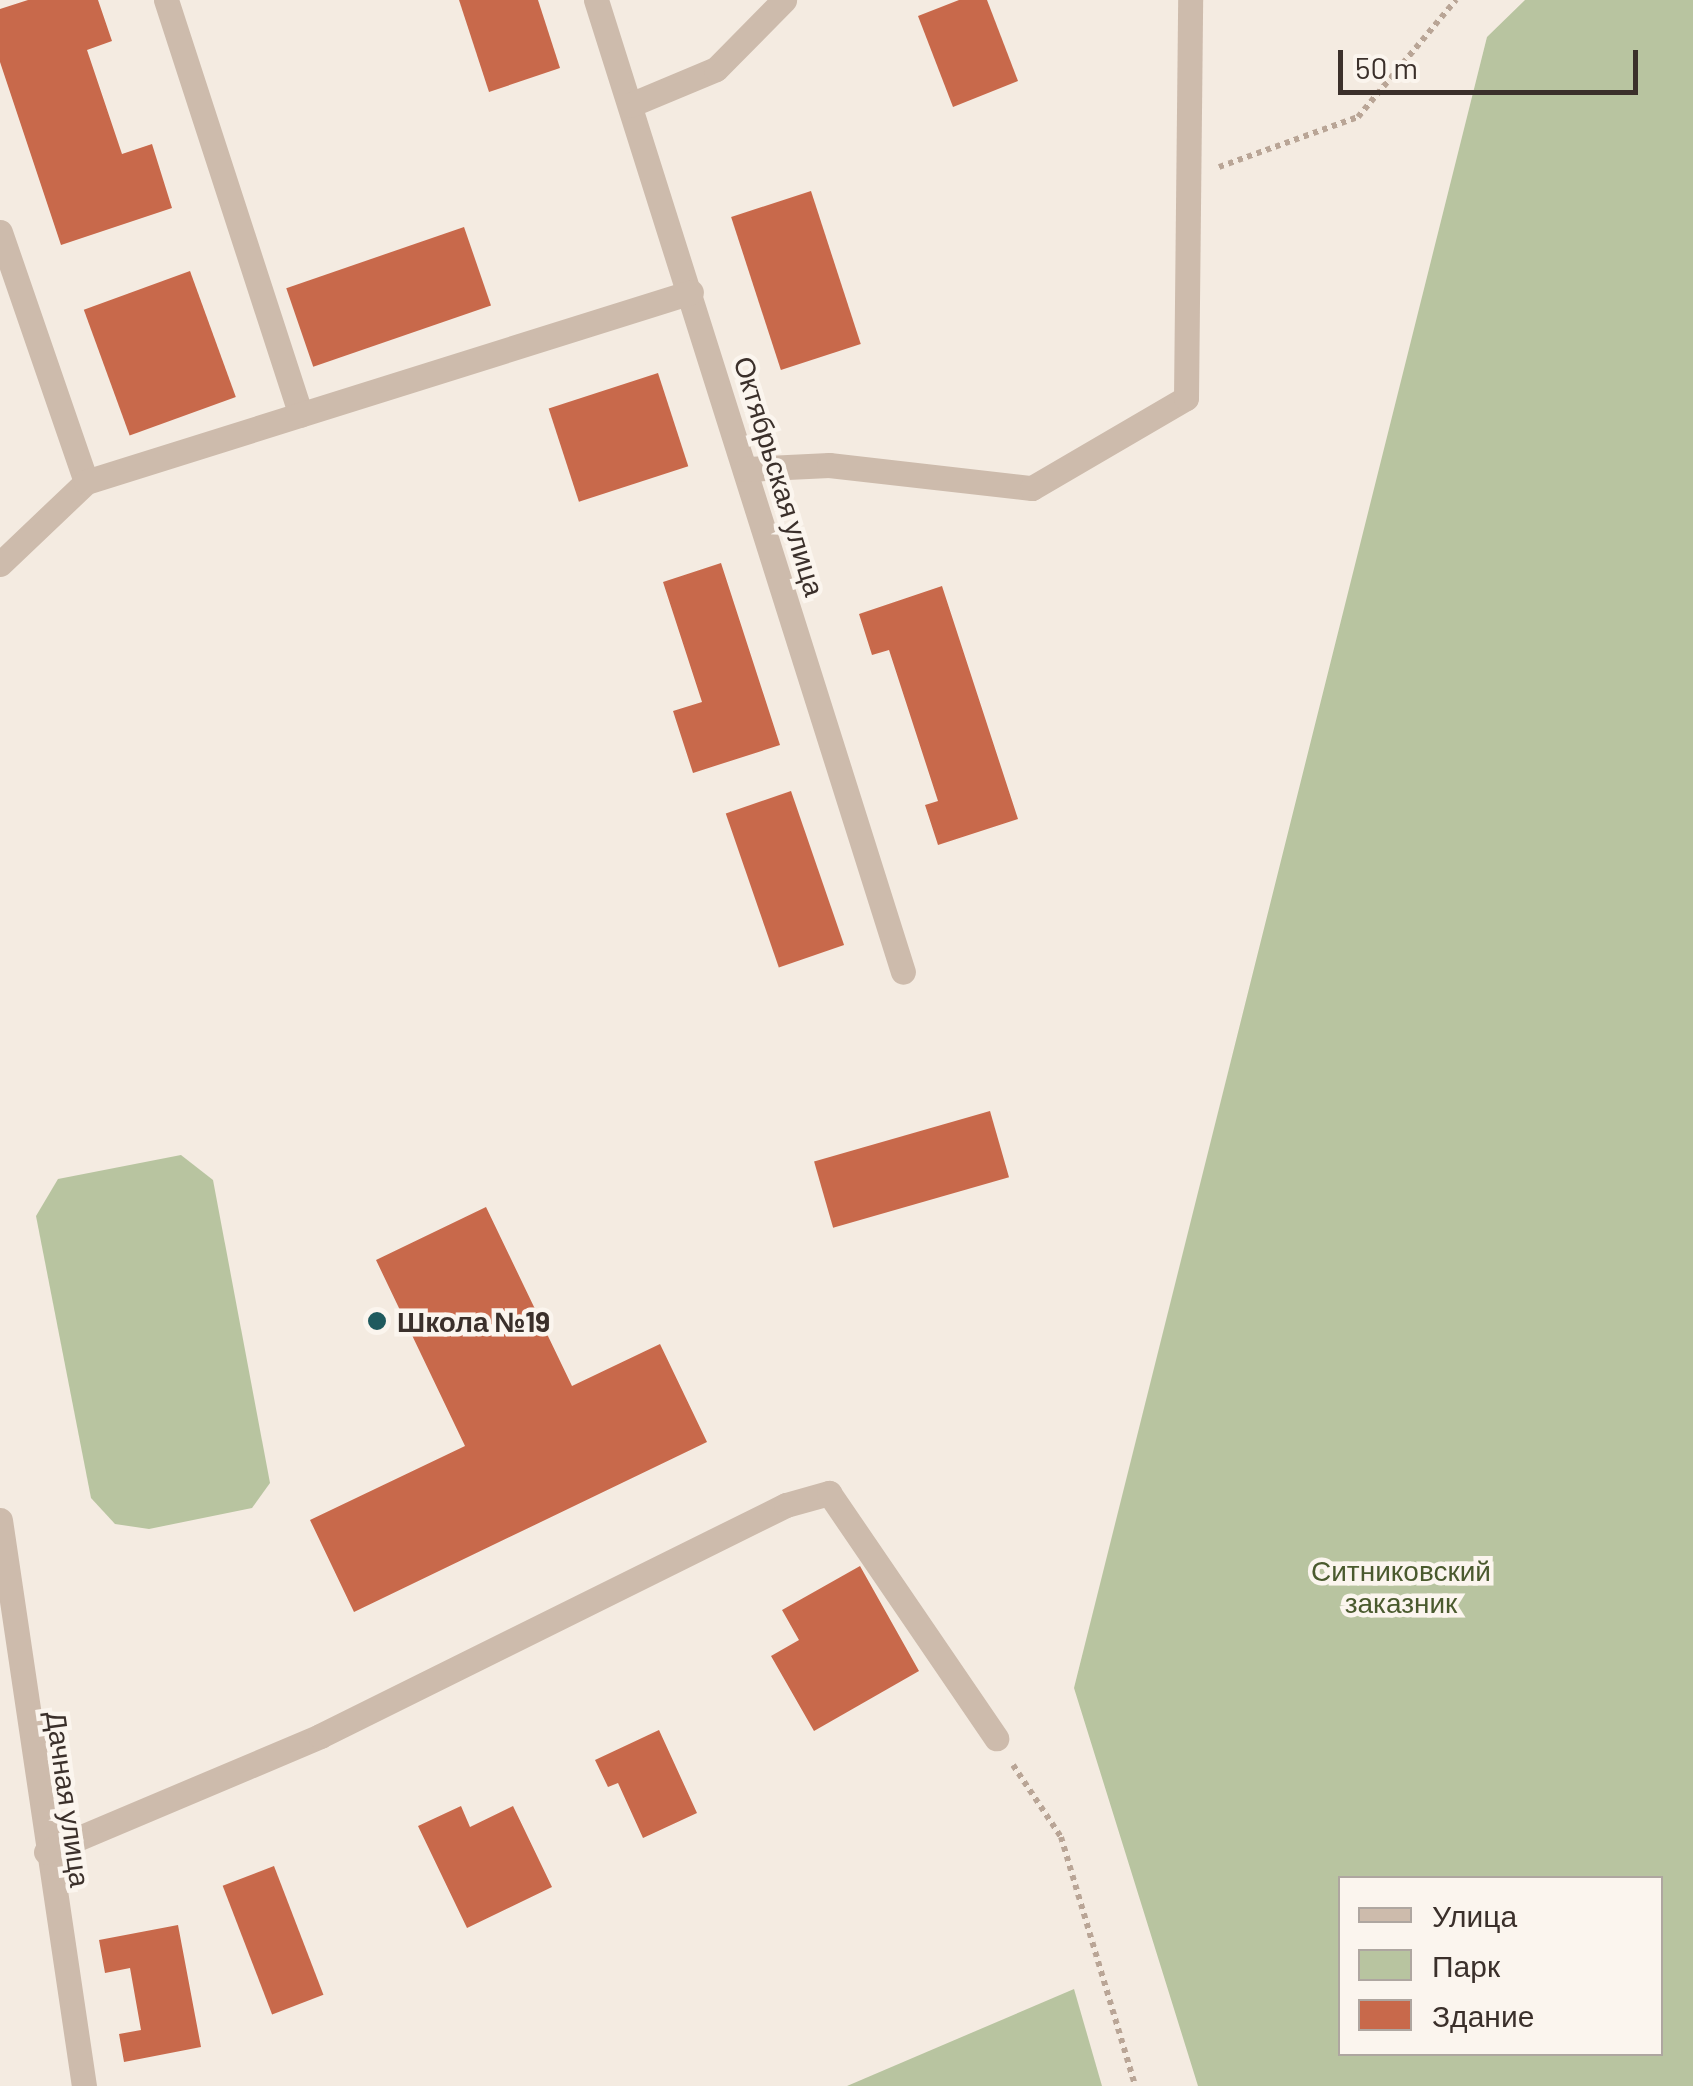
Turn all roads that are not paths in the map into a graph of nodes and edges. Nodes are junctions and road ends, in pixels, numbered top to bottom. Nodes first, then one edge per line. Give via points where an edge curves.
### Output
1 (166, 0) edge
2 (596, 0) edge
3 (784, 0) edge
4 (1190, 0) edge
5 (630, 104) junction
6 (0, 232) edge
7 (691, 292) junction
8 (302, 415) junction
9 (746, 469) junction
10 (86, 482) junction
11 (0, 564) edge
12 (903, 972) dead end
13 (0, 1520) edge
14 (996, 1738) road end
15 (46, 1852) junction
16 (84, 2086) edge

1 - 8 street
2 - 5 street, Октябрьская улица
3 - 5 street via 716,70
4 - 9 street via 1186,398 1032,488 830,465
5 - 7 street, Октябрьская улица
6 - 10 street
7 - 8 street
7 - 9 street, Октябрьская улица
8 - 10 street
9 - 12 street, Октябрьская улица
10 - 11 street
13 - 15 street, Дачная улица
14 - 15 street via 830,1493 786,1504 320,1736
15 - 16 street, Дачная улица

